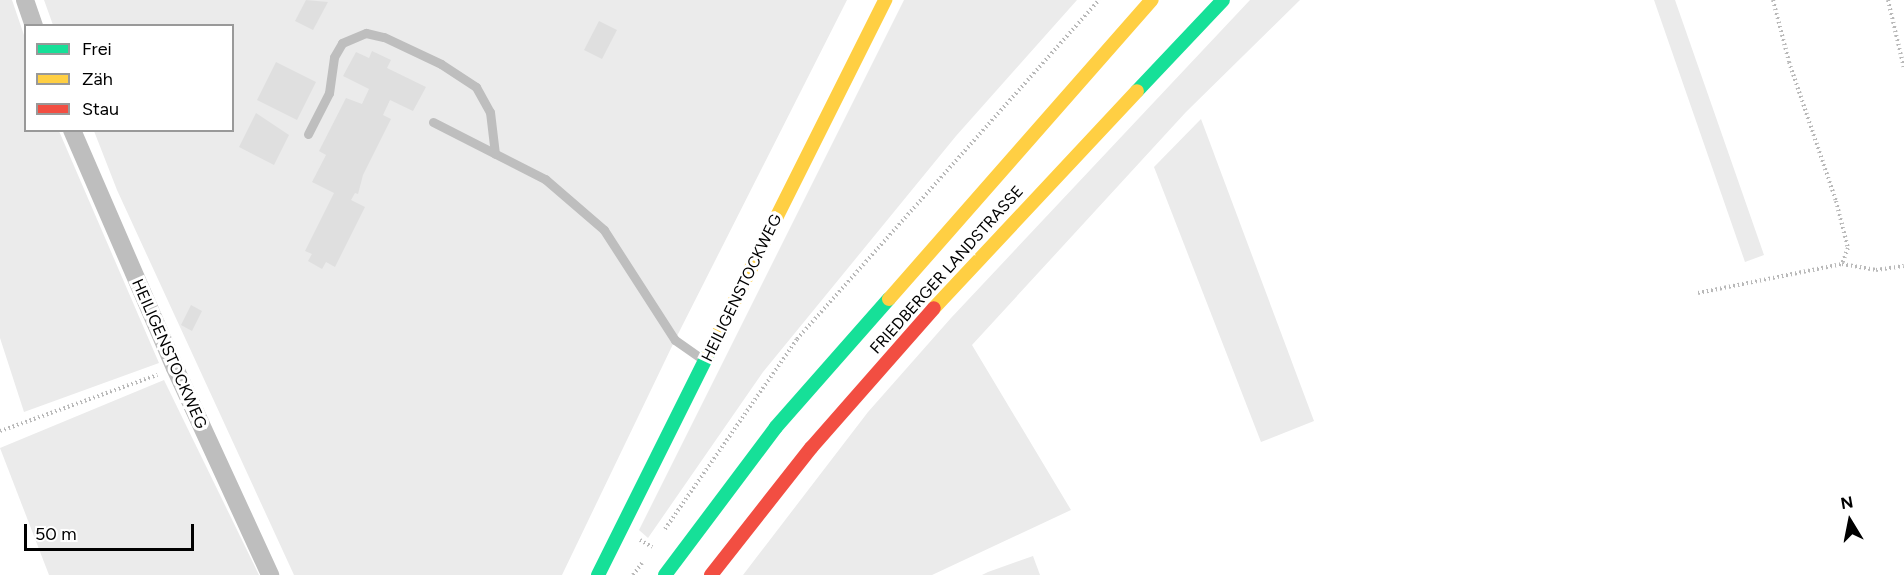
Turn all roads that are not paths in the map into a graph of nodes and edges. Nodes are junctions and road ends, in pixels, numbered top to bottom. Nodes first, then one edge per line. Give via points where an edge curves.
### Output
1 (25, 0) edge
2 (885, 0) edge
3 (1152, 0) edge
4 (1222, 0) edge
5 (33, 24) edge
6 (433, 122) dead end
7 (73, 132) edge
8 (308, 134) dead end
9 (495, 154) junction
10 (706, 361) junction
11 (270, 575) edge
12 (597, 575) edge
13 (665, 575) edge
14 (711, 575) edge

1 - 5 street
2 - 10 main road, HEILIGENSTOCKWEG
3 - 13 main road, FRIEDBERGER LANDSTRASSE via 776,427
4 - 14 main road, FRIEDBERGER LANDSTRASSE via 970,267 811,448
6 - 9 lane
7 - 11 street, HEILIGENSTOCKWEG via 174,368
8 - 9 lane via 329,93 334,57 342,43 366,33 384,37 441,64 476,87 490,112
9 - 10 lane via 545,179 604,230 675,340
10 - 12 main road, HEILIGENSTOCKWEG

